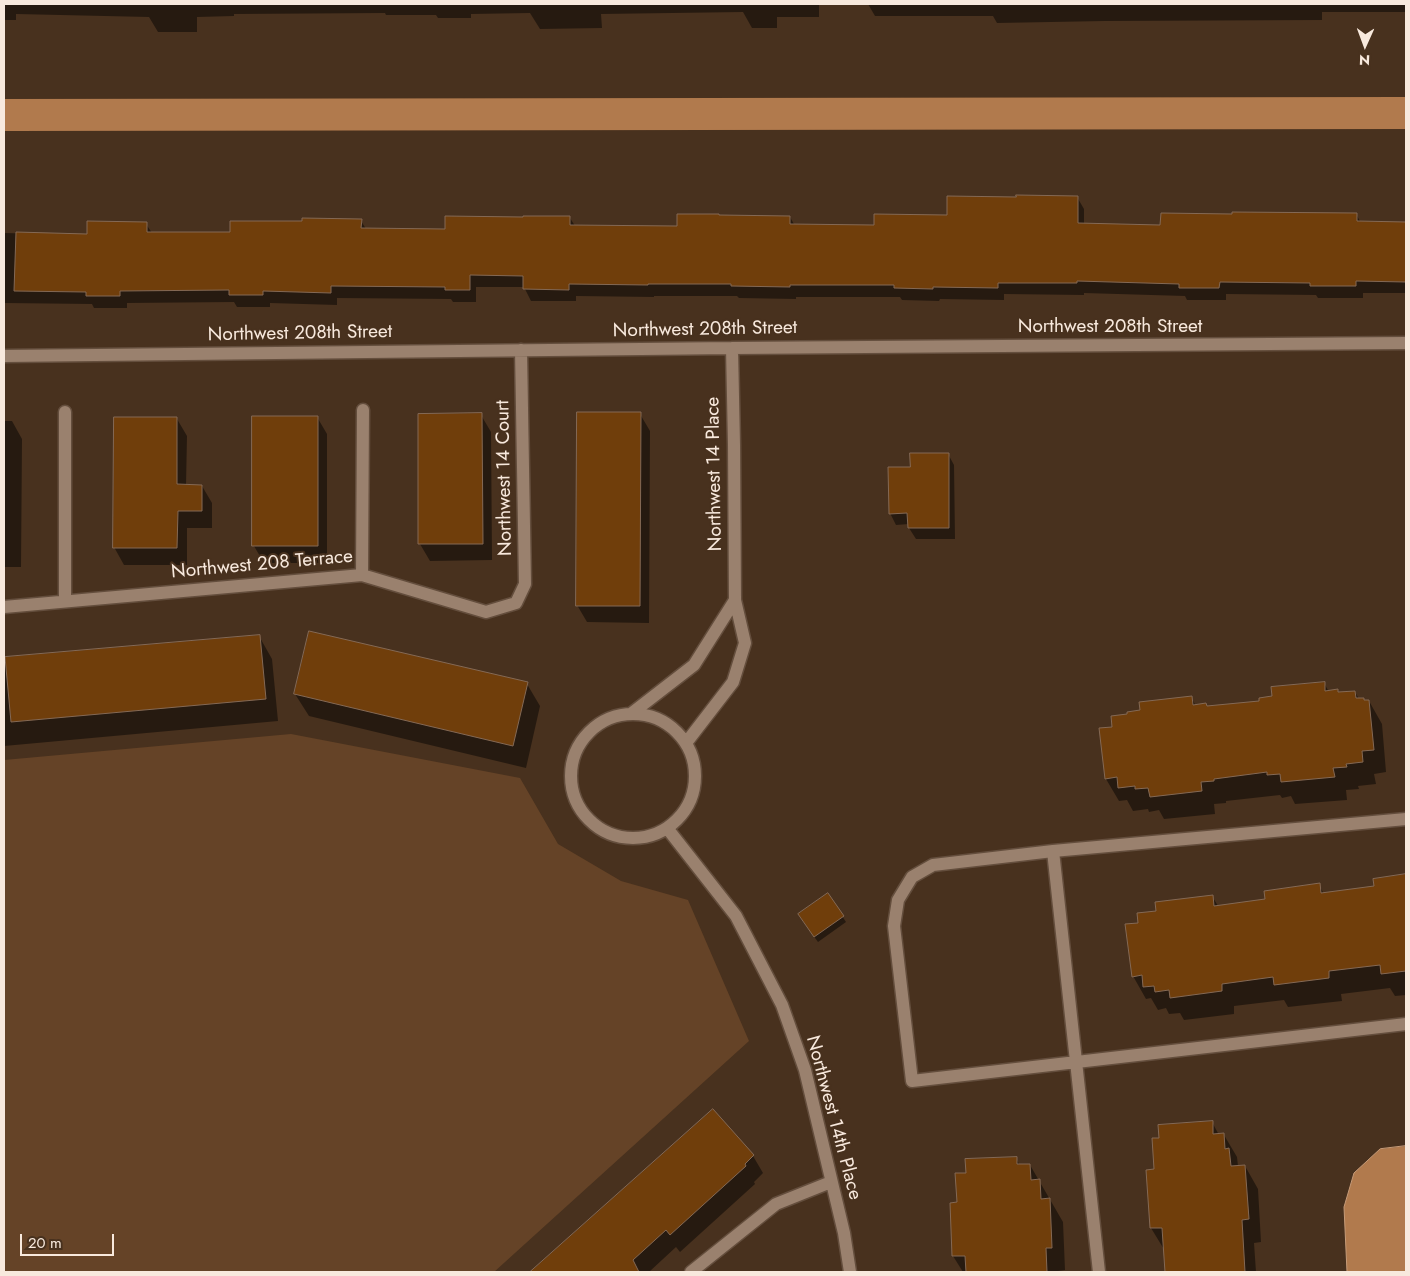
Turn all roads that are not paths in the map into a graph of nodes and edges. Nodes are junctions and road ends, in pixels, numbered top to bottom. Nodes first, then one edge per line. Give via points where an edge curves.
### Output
1 (1406, 343) edge
2 (732, 348) junction
3 (522, 350) junction
4 (4, 356) edge
5 (363, 410) dead end
6 (65, 412) dead end
7 (362, 575) junction
8 (735, 600) junction
9 (65, 601) junction
10 (516, 604) joint
11 (4, 607) edge
12 (632, 713) junction
13 (686, 743) junction
14 (1406, 819) edge
15 (667, 828) junction
16 (1053, 851) junction
17 (1406, 1024) edge
18 (1076, 1062) junction
19 (832, 1182) junction
20 (690, 1272) edge
21 (850, 1272) edge
22 (1099, 1272) edge

1 - 2 street, Northwest 208th Street
2 - 3 street, Northwest 208th Street
2 - 8 street, Northwest 14 Place
3 - 4 street, Northwest 208th Street
3 - 10 street, Northwest 14 Court via 525,584
5 - 7 street
6 - 9 street
7 - 9 street, Northwest 208 Terrace
7 - 10 street, Northwest 208 Terrace via 486,612
8 - 12 street via 694,665
8 - 13 street via 745,643 733,682
9 - 11 street, Northwest 208 Terrace
12 - 13 street via 654,716 672,727
12 - 15 street via 612,717 593,727 579,744 572,764 571,785 586,816 608,834 630,838 649,836
13 - 15 street via 694,760 696,780 692,799 682,816
14 - 16 street
15 - 19 street, Northwest 14th Place via 736,916 782,1005 805,1070
16 - 18 street
16 - 18 street via 933,865 912,877 898,900 894,926 912,1081
17 - 18 street
18 - 22 street
19 - 20 street via 776,1204
19 - 21 street, Northwest 14th Place

